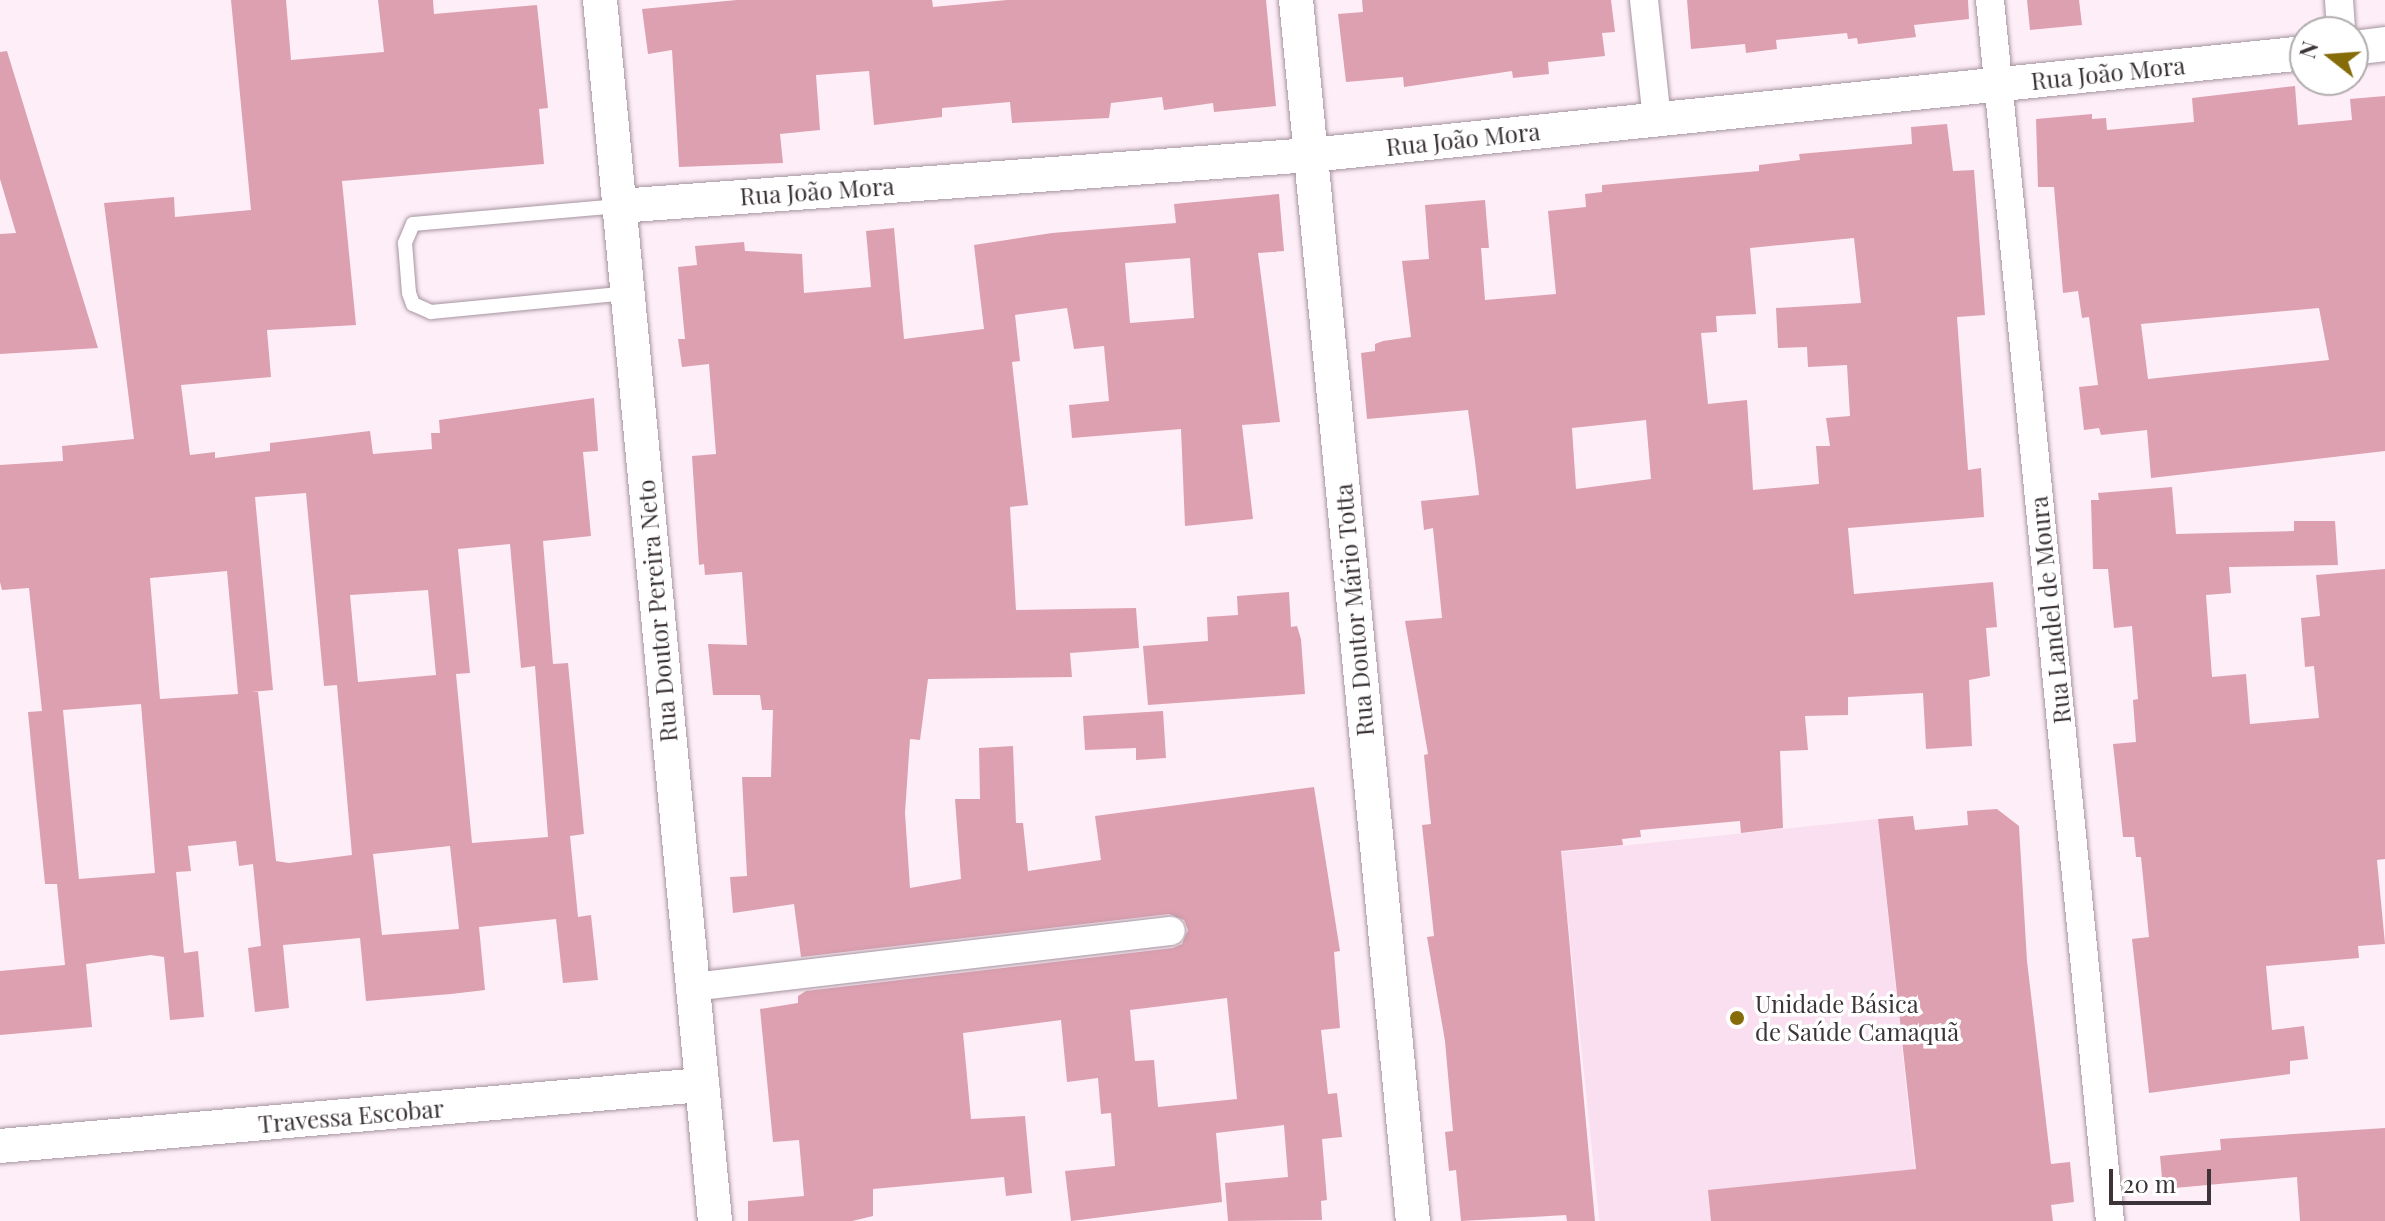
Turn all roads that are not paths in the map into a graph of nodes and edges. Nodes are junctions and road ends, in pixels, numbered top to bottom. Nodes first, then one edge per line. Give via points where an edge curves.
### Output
1 (600, 0) edge
2 (1296, 0) edge
3 (1644, 0) edge
4 (1990, 0) edge
5 (2289, 55) edge
6 (1999, 84) junction
7 (1657, 119) junction
8 (1311, 155) junction
9 (619, 206) junction
10 (627, 293) junction
11 (1171, 931) dead end
12 (693, 987) junction
13 (702, 1085) junction
14 (0, 1146) edge
15 (715, 1221) edge
16 (1413, 1221) edge
17 (2110, 1221) edge

1 - 9 street, Rua Doutor Pereira Neto
2 - 8 street, Rua Doutor Mário Totta
3 - 7 street
4 - 6 street, Rua Landel de Moura
5 - 6 street, Rua João Mora
6 - 7 street, Rua João Mora
6 - 17 street, Rua Landel de Moura
7 - 8 street, Rua João Mora
8 - 9 street, Rua João Mora
8 - 16 street, Rua Doutor Mário Totta
9 - 10 street, Rua Doutor Pereira Neto
9 - 10 lane via 413,224 405,243 409,293 413,304 431,312
10 - 12 street, Rua Doutor Pereira Neto
11 - 12 street
12 - 13 street, Rua Doutor Pereira Neto
13 - 14 street, Travessa Escobar
13 - 15 street, Rua Doutor Pereira Neto

